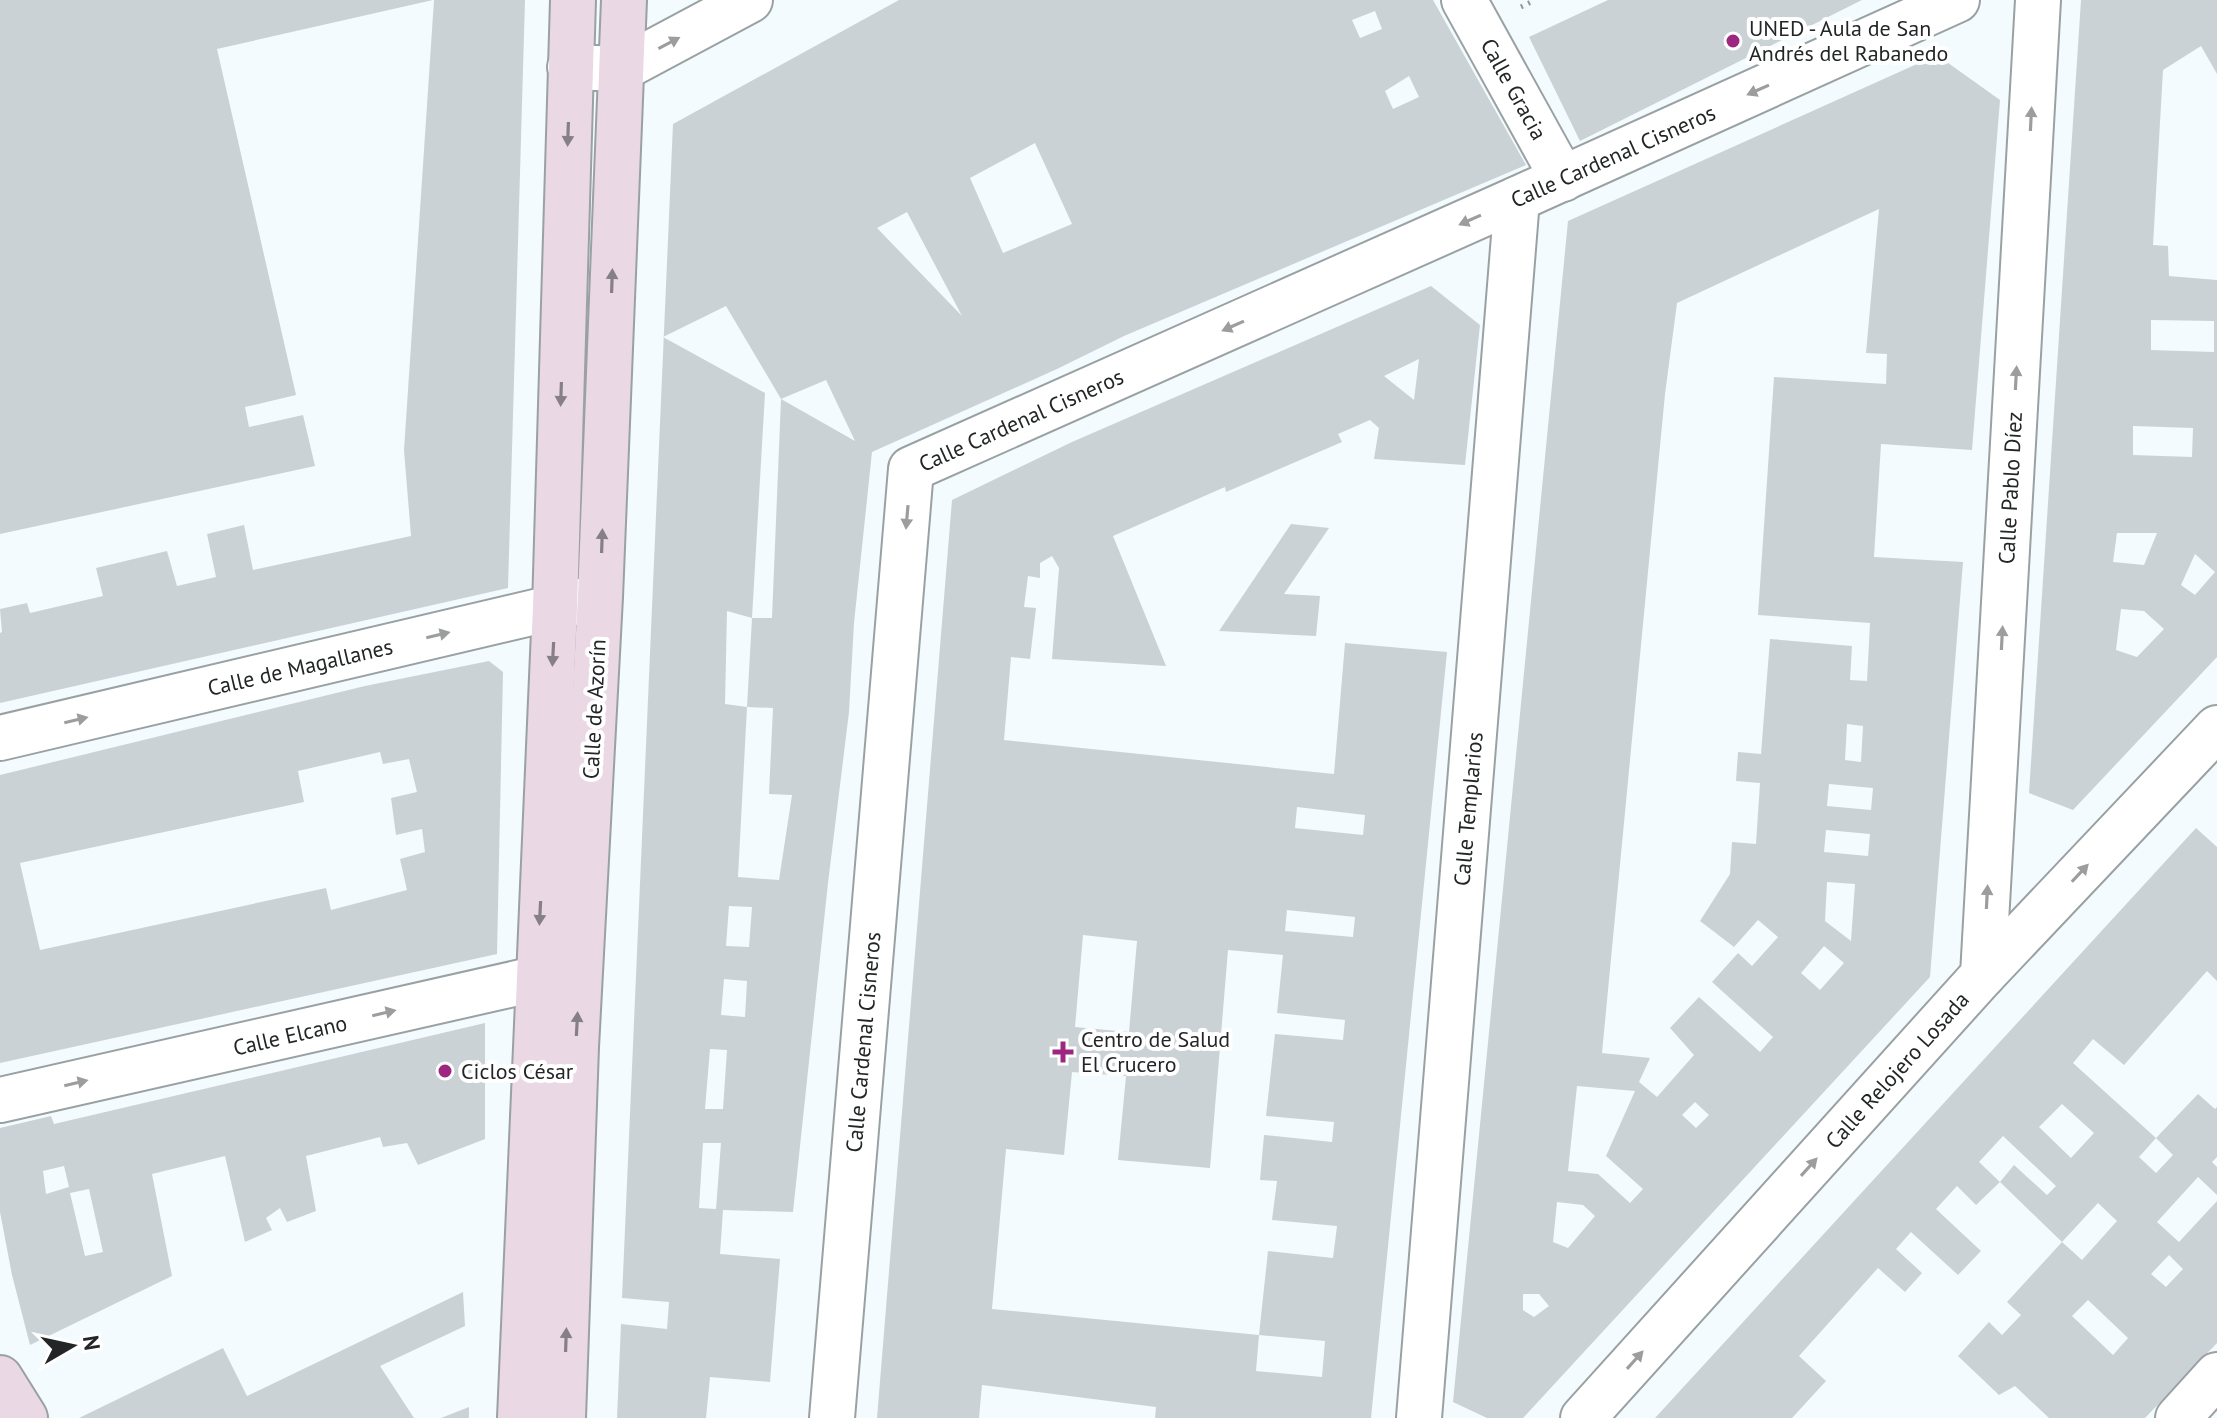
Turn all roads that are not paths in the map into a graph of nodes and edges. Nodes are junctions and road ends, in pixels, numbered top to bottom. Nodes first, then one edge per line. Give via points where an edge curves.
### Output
1 (573, 0) edge
2 (624, 0) edge
3 (750, 0) edge
4 (1464, 0) edge
5 (1957, 0) edge
6 (2038, 0) edge
7 (570, 67) junction
8 (621, 69) junction
9 (1563, 179) junction
10 (1517, 199) junction
11 (600, 597) junction
12 (555, 608) junction
13 (2217, 728) edge
14 (0, 738) edge
15 (580, 969) junction
16 (1983, 975) junction
17 (537, 979) junction
18 (0, 1100) edge
19 (2217, 1375) edge
20 (0, 1378) edge
21 (25, 1418) edge
22 (520, 1418) edge
23 (563, 1418) edge
24 (832, 1418) edge
25 (1419, 1418) edge
26 (1583, 1418) edge
27 (2178, 1418) edge

1 - 7 main road, Calle de Azorín
2 - 8 main road, Calle de Azorín
8 -> 3 street
4 - 9 street, Calle Gracia
5 -> 9 street, Calle Cardenal Cisneros
16 -> 6 street, Calle Pablo Díez
7 - 8 street
7 -> 12 main road, Calle de Azorín
11 -> 8 main road, Calle de Azorín
9 - 10 street, Calle Cardenal Cisneros
10 -> 24 street, Calle Cardenal Cisneros via 911,469
10 - 25 street, Calle Templarios
11 - 12 street, Calle de Magallanes
11 - 15 main road, Calle de Azorín
14 -> 12 street, Calle de Magallanes
12 -> 17 main road, Calle de Azorín
16 -> 13 street, Calle Relojero Losada
15 - 17 street, Calle Elcano
23 -> 15 main road, Calle de Azorín
26 -> 16 street, Calle Relojero Losada
18 -> 17 street, Calle Elcano
17 - 22 main road, Calle de Azorín
19 - 27 street
20 - 21 main road

